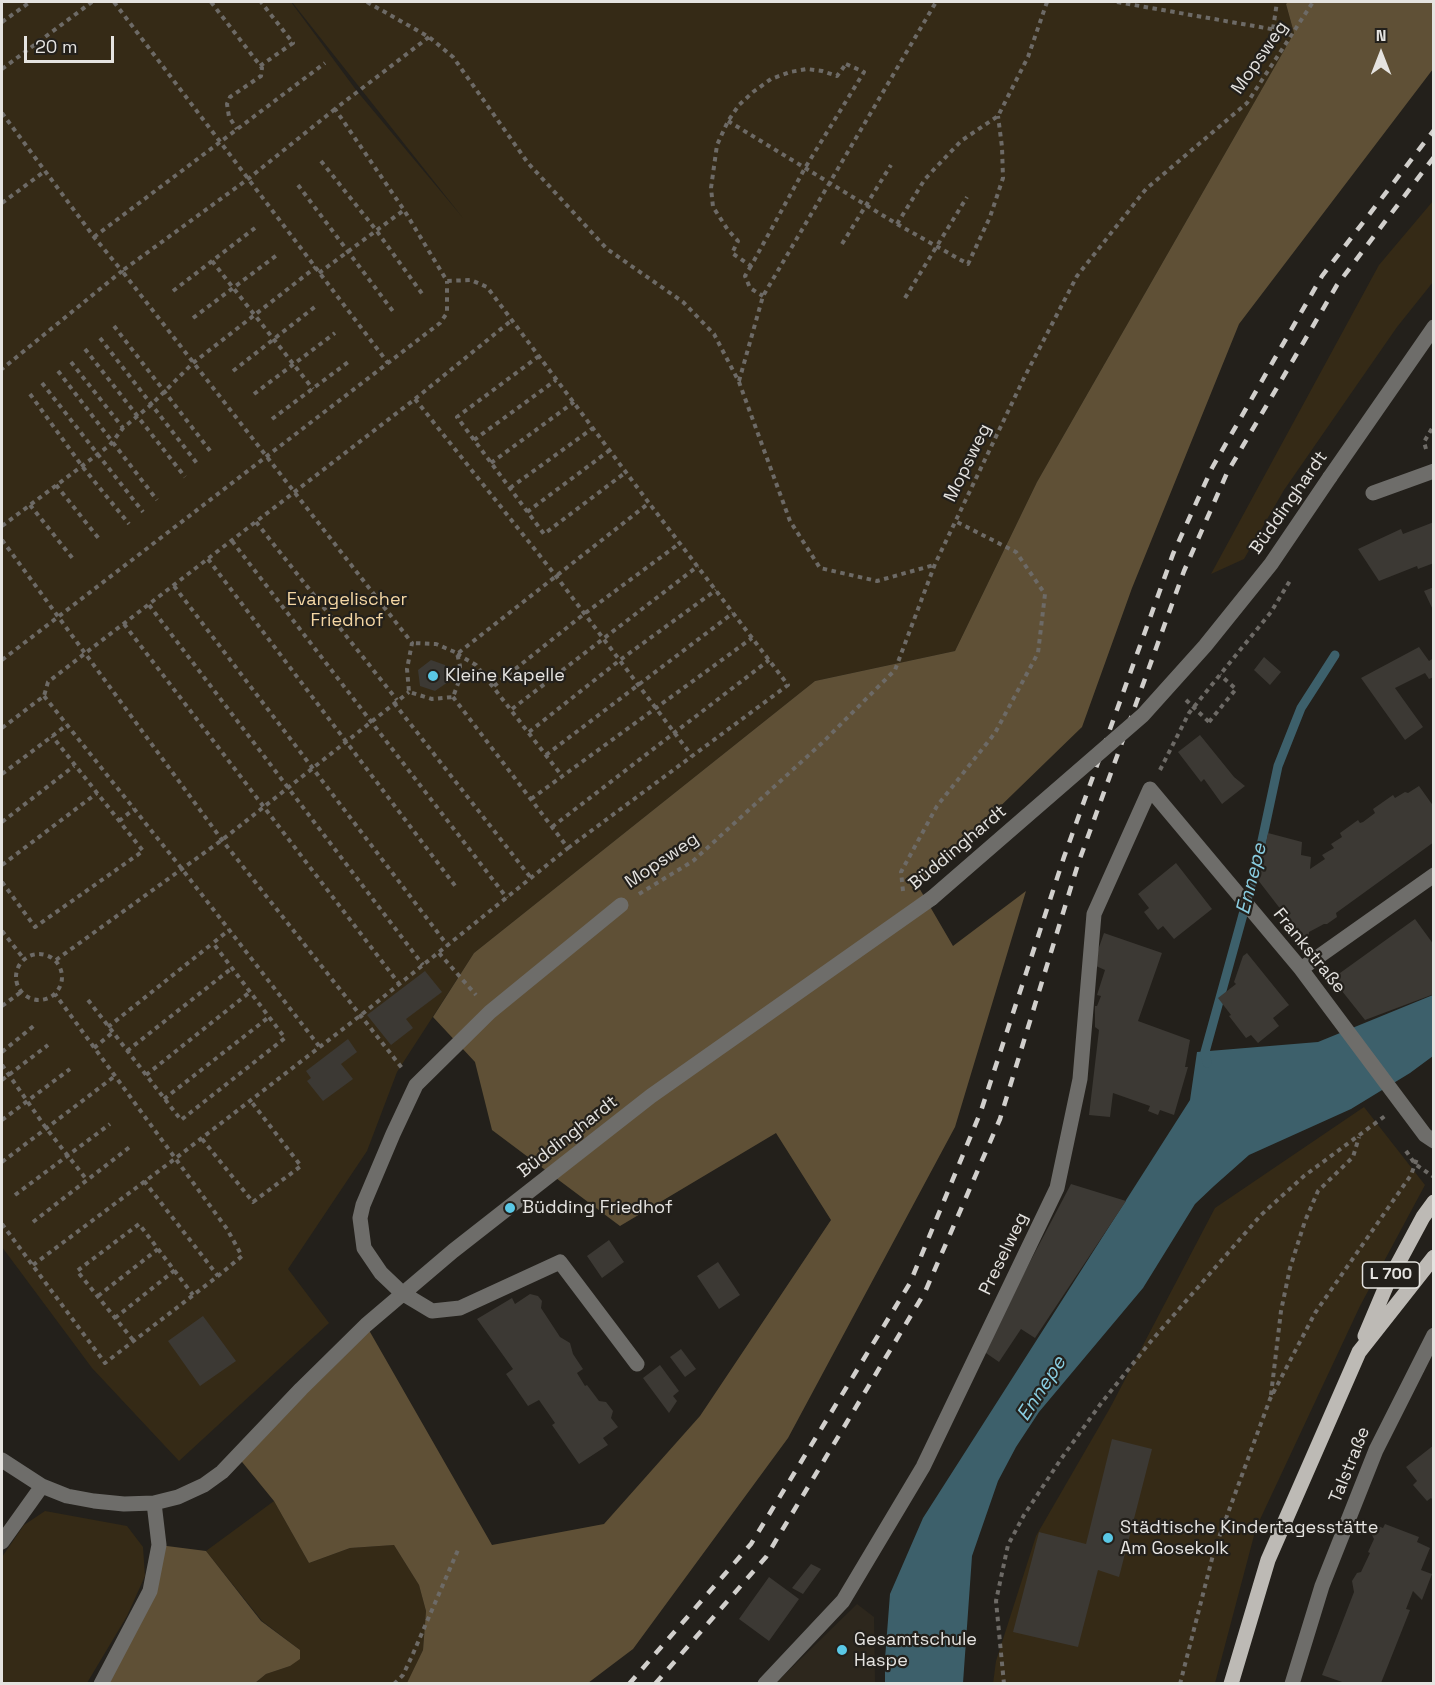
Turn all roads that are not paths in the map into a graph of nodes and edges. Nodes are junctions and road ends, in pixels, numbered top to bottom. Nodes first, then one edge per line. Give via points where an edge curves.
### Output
1 (1434, 327) edge
2 (1434, 471) edge
3 (1373, 493) dead end
4 (1150, 789) joint
5 (1434, 875) edge
6 (621, 905) road end
7 (1301, 969) junction
8 (1429, 1138) edge
9 (1434, 1202) edge
10 (1434, 1257) edge
11 (402, 1293) junction
12 (1434, 1335) edge
13 (1359, 1353) junction
14 (637, 1364) dead end
15 (2, 1460) edge
16 (42, 1486) junction
17 (154, 1503) junction
18 (2, 1542) edge
19 (101, 1683) edge
20 (765, 1683) edge
21 (1231, 1683) edge
22 (1292, 1683) edge

1 - 11 street, Büddinghardt, bridge via 1271,564 1143,715 932,898 651,1096
2 - 3 street
4 - 7 street, Frankstraße
4 - 20 street, Preselweg via 1094,914 1080,1079 1057,1188 923,1467 843,1601
5 - 7 street
6 - 11 street via 490,1012 416,1085 360,1218 364,1248 381,1273
7 - 8 street, Frankstraße
9 - 13 main road, L 700 via 1387,1284
10 - 13 main road, L 700
11 - 14 street via 432,1311 460,1308 560,1262
11 - 17 street, Büddinghardt via 301,1389 222,1472 178,1497
12 - 22 street, Talstraße via 1376,1450 1322,1586
13 - 21 main road, L 700 via 1268,1560
15 - 16 street, Büddinghardt
16 - 17 street, Büddinghardt via 94,1502
16 - 18 street
17 - 19 street via 159,1545 150,1591

